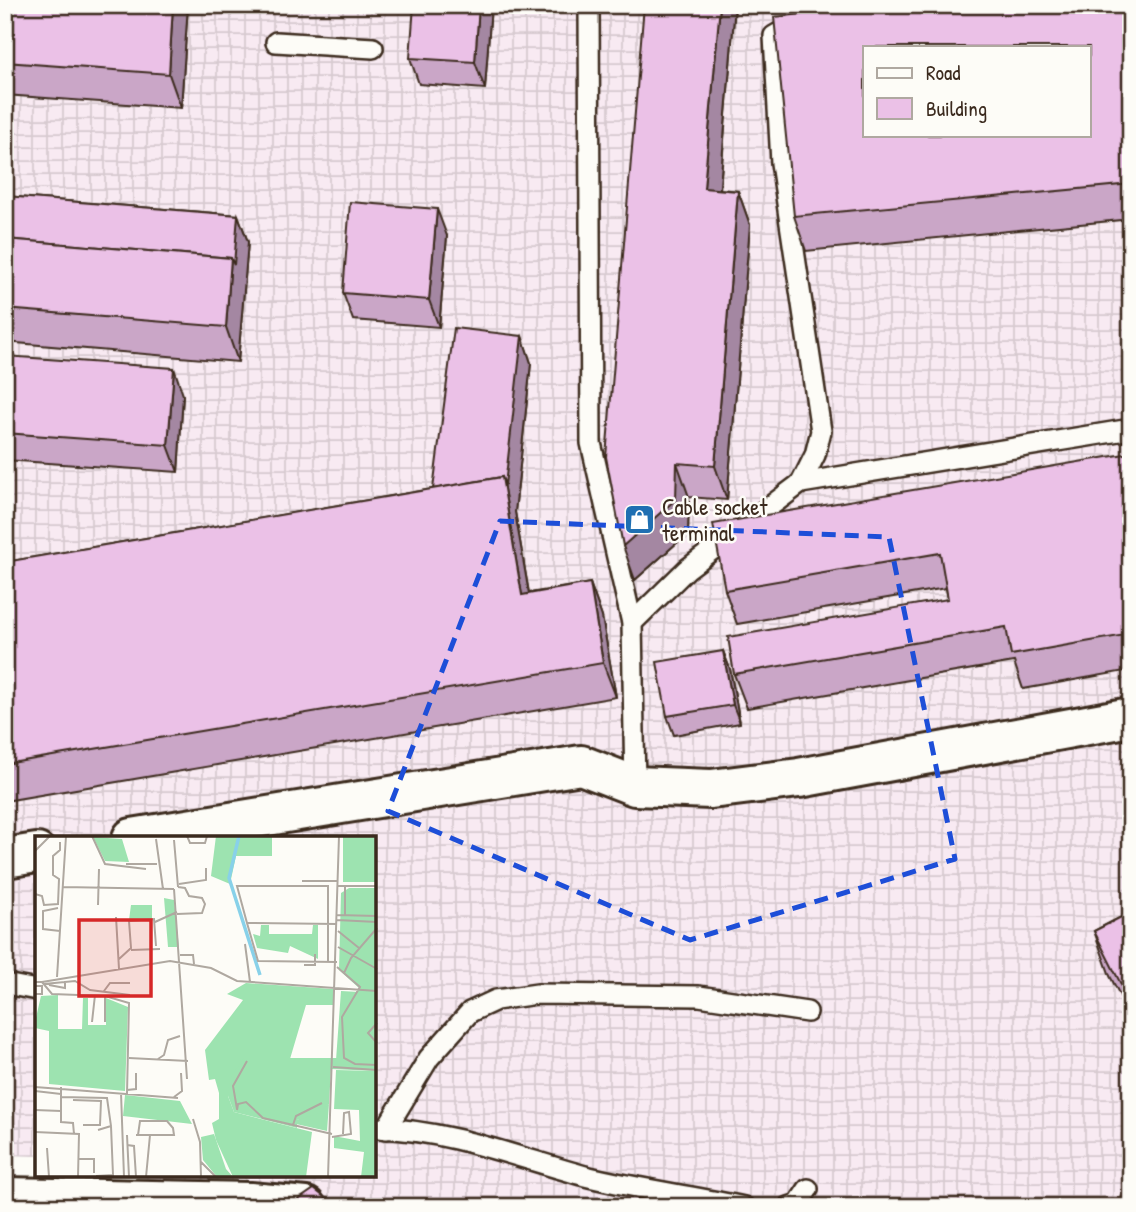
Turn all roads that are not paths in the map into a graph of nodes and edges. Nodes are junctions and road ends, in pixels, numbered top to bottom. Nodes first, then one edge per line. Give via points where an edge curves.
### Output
1 (589, 5) edge
2 (818, 23) edge
3 (276, 42) dead end
4 (373, 48) dead end
5 (1131, 429) edge
6 (801, 483) junction
7 (632, 623) junction
8 (1131, 717) edge
9 (635, 786) junction
10 (144, 836) edge
11 (35, 853) edge
12 (5, 858) edge
13 (5, 984) edge
14 (35, 988) edge
15 (807, 1012) dead end
16 (380, 1128) edge
17 (808, 1189) dead end
18 (5, 1197) edge
19 (250, 1205) edge
20 (306, 1207) edge
21 (744, 1207) edge
22 (789, 1207) edge

1 - 7 lane via 592,443
2 - 6 lane via 791,26 774,36 781,163 821,431
3 - 4 lane
5 - 6 lane
6 - 7 lane via 687,569
7 - 9 lane
8 - 9 street via 799,778 711,789
9 - 10 street via 581,765
11 - 12 street
13 - 14 lane
15 - 16 lane via 699,996 537,993 496,1000 470,1012 429,1058
16 - 21 lane via 466,1140 587,1176
17 - 22 lane via 798,1204
18 - 19 street
19 - 20 street

